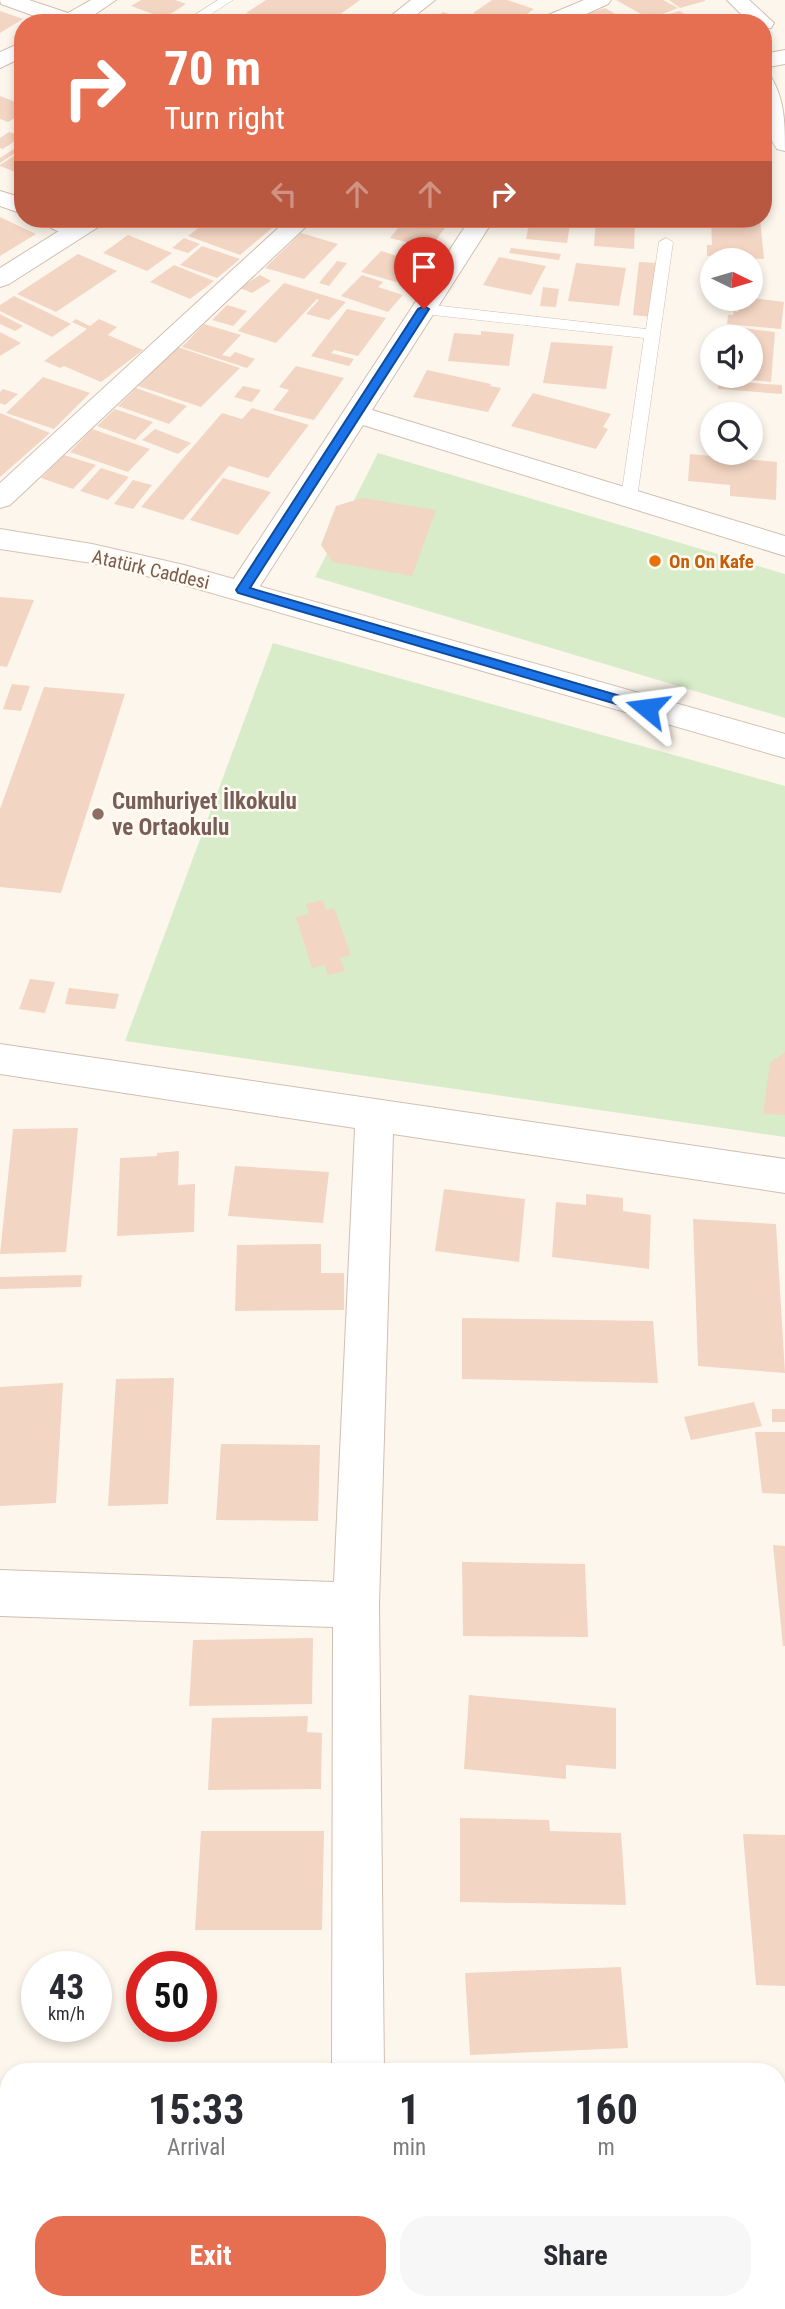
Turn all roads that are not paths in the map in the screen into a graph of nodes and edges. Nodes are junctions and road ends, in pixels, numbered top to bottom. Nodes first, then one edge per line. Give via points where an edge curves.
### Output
1 (8, 0) edge
2 (106, 0) edge
3 (227, 0) edge
4 (425, 0) edge
5 (601, 0) edge
6 (737, 0) edge
7 (46, 14) edge
8 (82, 14) edge
9 (203, 14) edge
10 (405, 14) edge
11 (569, 14) edge
12 (753, 14) edge
13 (772, 31) edge
14 (785, 43) edge
15 (772, 108) edge
16 (785, 145) edge
17 (80, 228) edge
18 (292, 228) edge
19 (476, 228) edge
20 (666, 242) dead end
21 (0, 279) edge
22 (424, 309) junction
23 (653, 334) junction
24 (356, 414) junction
25 (629, 498) junction
26 (0, 499) edge
27 (0, 539) edge
28 (785, 546) edge
29 (242, 590) junction
30 (785, 746) edge
31 (0, 1059) edge
32 (375, 1115) junction
33 (785, 1176) edge
34 (0, 1593) edge
35 (356, 1605) junction
36 (358, 2063) edge

1 - 7 street
2 - 8 street
3 - 9 lane
4 - 10 street
5 - 11 street
6 - 12 street
13 - 14 street
15 - 16 street
17 - 21 street
18 - 26 street
19 - 22 street
20 - 23 lane
22 - 23 lane
22 - 24 street
23 - 25 lane
24 - 25 street
24 - 29 street
25 - 28 street
27 - 29 street, Atatürk Caddesi via 46,544
29 - 30 street, Atatürk Caddesi
31 - 32 street
32 - 33 street
32 - 35 street
34 - 35 street
35 - 36 street

